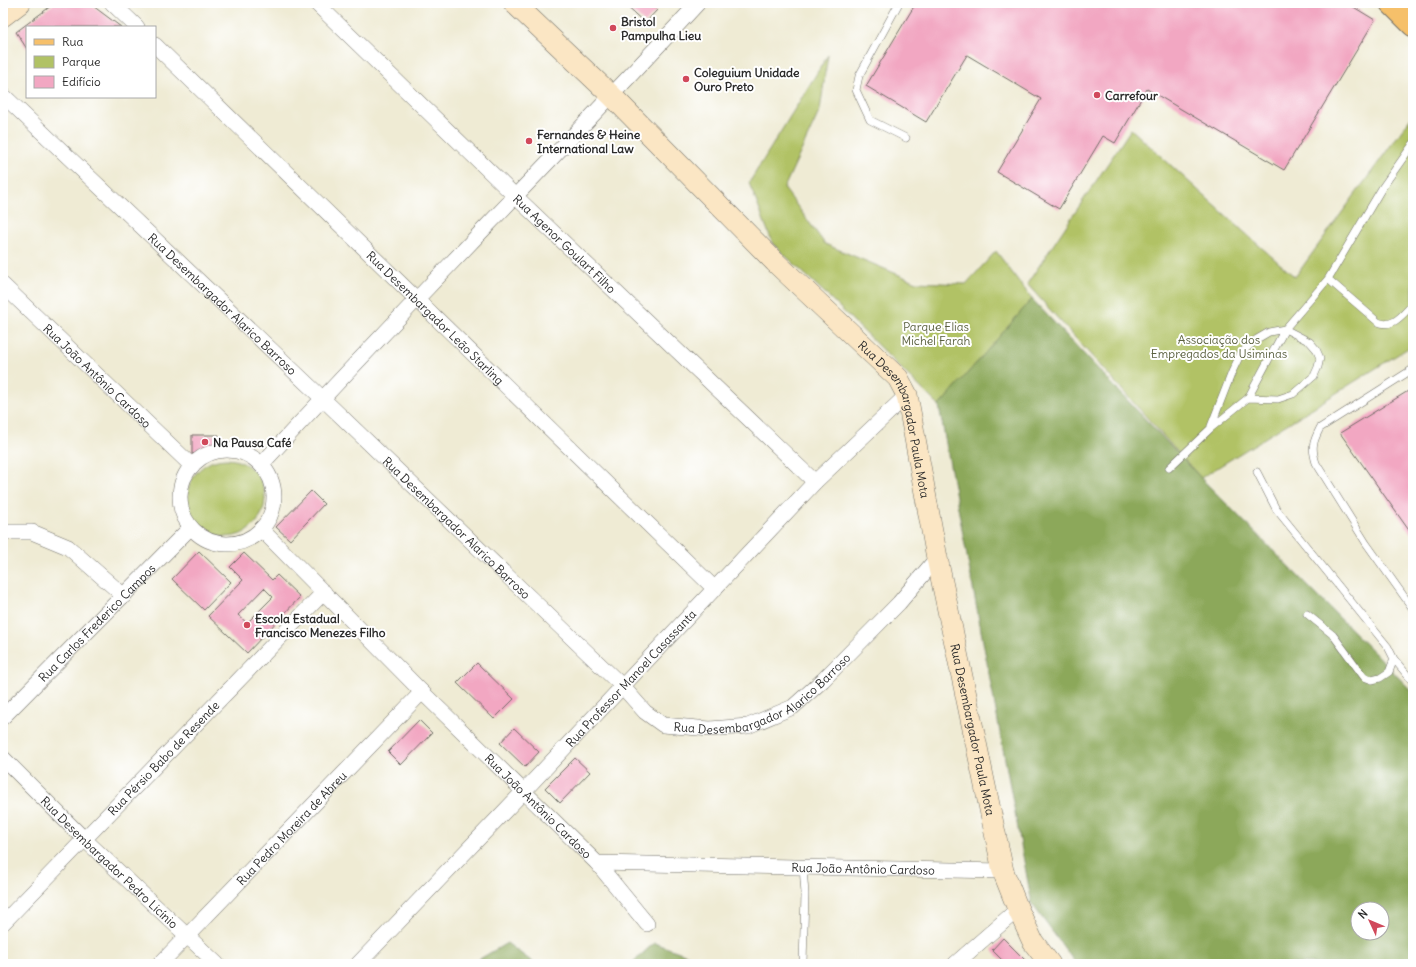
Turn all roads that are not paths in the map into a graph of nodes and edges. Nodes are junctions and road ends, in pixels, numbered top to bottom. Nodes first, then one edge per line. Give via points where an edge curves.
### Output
1 (20, 3) edge
2 (112, 3) edge
3 (316, 3) edge
4 (514, 3) edge
5 (698, 3) edge
6 (899, 3) edge
7 (1390, 3) edge
8 (3, 16) edge
9 (1413, 25) edge
10 (136, 26) edge
11 (156, 46) edge
12 (3, 95) edge
13 (612, 96) junction
14 (906, 138) dead end
15 (1413, 144) edge
16 (515, 196) junction
17 (1328, 279) junction
18 (3, 285) edge
19 (416, 299) junction
20 (1413, 304) edge
21 (1285, 329) junction
22 (1413, 369) edge
23 (907, 394) junction
24 (322, 398) junction
25 (1248, 398) junction
26 (1210, 428) junction
27 (261, 465) junction
28 (192, 466) junction
29 (1169, 468) dead end
30 (1257, 472) dead end
31 (815, 482) junction
32 (190, 528) junction
33 (261, 529) junction
34 (3, 532) edge
35 (937, 558) junction
36 (716, 589) junction
37 (324, 592) junction
38 (124, 596) junction
39 (1413, 610) edge
40 (1307, 614) dead end
41 (1394, 659) junction
42 (1413, 682) edge
43 (622, 686) junction
44 (422, 692) junction
45 (3, 717) edge
46 (3, 758) edge
47 (523, 792) junction
48 (84, 839) junction
49 (597, 863) junction
50 (803, 867) junction
51 (1003, 871) junction
52 (1018, 909) junction
53 (3, 924) edge
54 (647, 924) dead end
55 (188, 936) junction
56 (804, 963) dead end
57 (160, 964) edge
58 (217, 964) edge
59 (358, 964) edge
60 (955, 964) edge
61 (1050, 964) edge

1 - 8 street
2 - 10 street
3 - 16 street, Rua Agenor Goulart Filho
4 - 13 street, Rua Desembargador Paula Mota
5 - 13 street
6 - 14 lane via 859,76 856,90 870,120
7 - 9 main road
11 - 19 street, Rua Desembargador Leão Starling
12 - 24 street, Rua Desembargador Alarico Barroso
13 - 16 street
13 - 23 street, Rua Desembargador Paula Mota via 775,262 898,378
15 - 17 lane via 1382,188
16 - 19 street
16 - 31 street, Rua Agenor Goulart Filho
17 - 20 lane via 1383,324 1394,323
17 - 21 lane
18 - 28 street, Rua João Antônio Cardoso
19 - 24 street
19 - 36 street, Rua Desembargador Leão Starling
21 - 25 lane
21 - 25 lane via 1310,342 1316,349 1320,358 1314,376 1293,394 1278,399
21 - 26 lane via 1269,332 1241,353
22 - 39 lane via 1320,428 1314,440 1313,452 1316,462 1362,536
23 - 31 street, Rua Professor Manoel Casassanta
23 - 35 street, Rua Desembargador Paula Mota
24 - 27 street
24 - 43 street, Rua Desembargador Alarico Barroso
25 - 26 lane
26 - 29 lane
27 - 28 street via 249,456 234,451 219,451 204,456
27 - 33 street via 269,477 273,490 273,504 269,518
28 - 32 street via 184,477 180,490 183,516
30 - 41 lane via 1276,509 1388,647
31 - 36 street, Rua Professor Manoel Casassanta
32 - 33 street via 217,544 233,544 248,539
32 - 38 street, Rua Carlos Frederico Campos
33 - 37 street, Rua João Antônio Cardoso
34 - 38 street via 32,532 68,547
35 - 43 street, Rua Desembargador Alarico Barroso via 899,603 793,707 748,726 710,729 663,725 645,712
35 - 51 street, Rua Desembargador Paula Mota
36 - 43 street, Rua Professor Manoel Casassanta
37 - 44 street, Rua João Antônio Cardoso
37 - 48 street, Rua Pérsio Babo de Resende
38 - 45 street, Rua Carlos Frederico Campos
40 - 41 lane via 1333,635 1364,677 1372,680 1380,678 1389,672
41 - 42 lane
43 - 47 street, Rua Professor Manoel Casassanta
44 - 47 street, Rua João Antônio Cardoso
44 - 55 street, Rua Pedro Moreira de Abreu
46 - 48 street, Rua Desembargador Pedro Licínio
47 - 49 street, Rua João Antônio Cardoso
47 - 59 street, Rua Professor Manoel Casassanta
48 - 53 street, Rua Pérsio Babo de Resende
48 - 55 street, Rua Desembargador Pedro Licínio
49 - 50 street, Rua João Antônio Cardoso
49 - 54 street
50 - 51 street, Rua João Antônio Cardoso
50 - 56 lane
51 - 52 street, Rua Desembargador Paula Mota
52 - 60 street
52 - 61 street, Rua Desembargador Paula Mota via 1034,942
55 - 57 street, Rua Pedro Moreira de Abreu
55 - 58 street, Rua Desembargador Pedro Licínio

